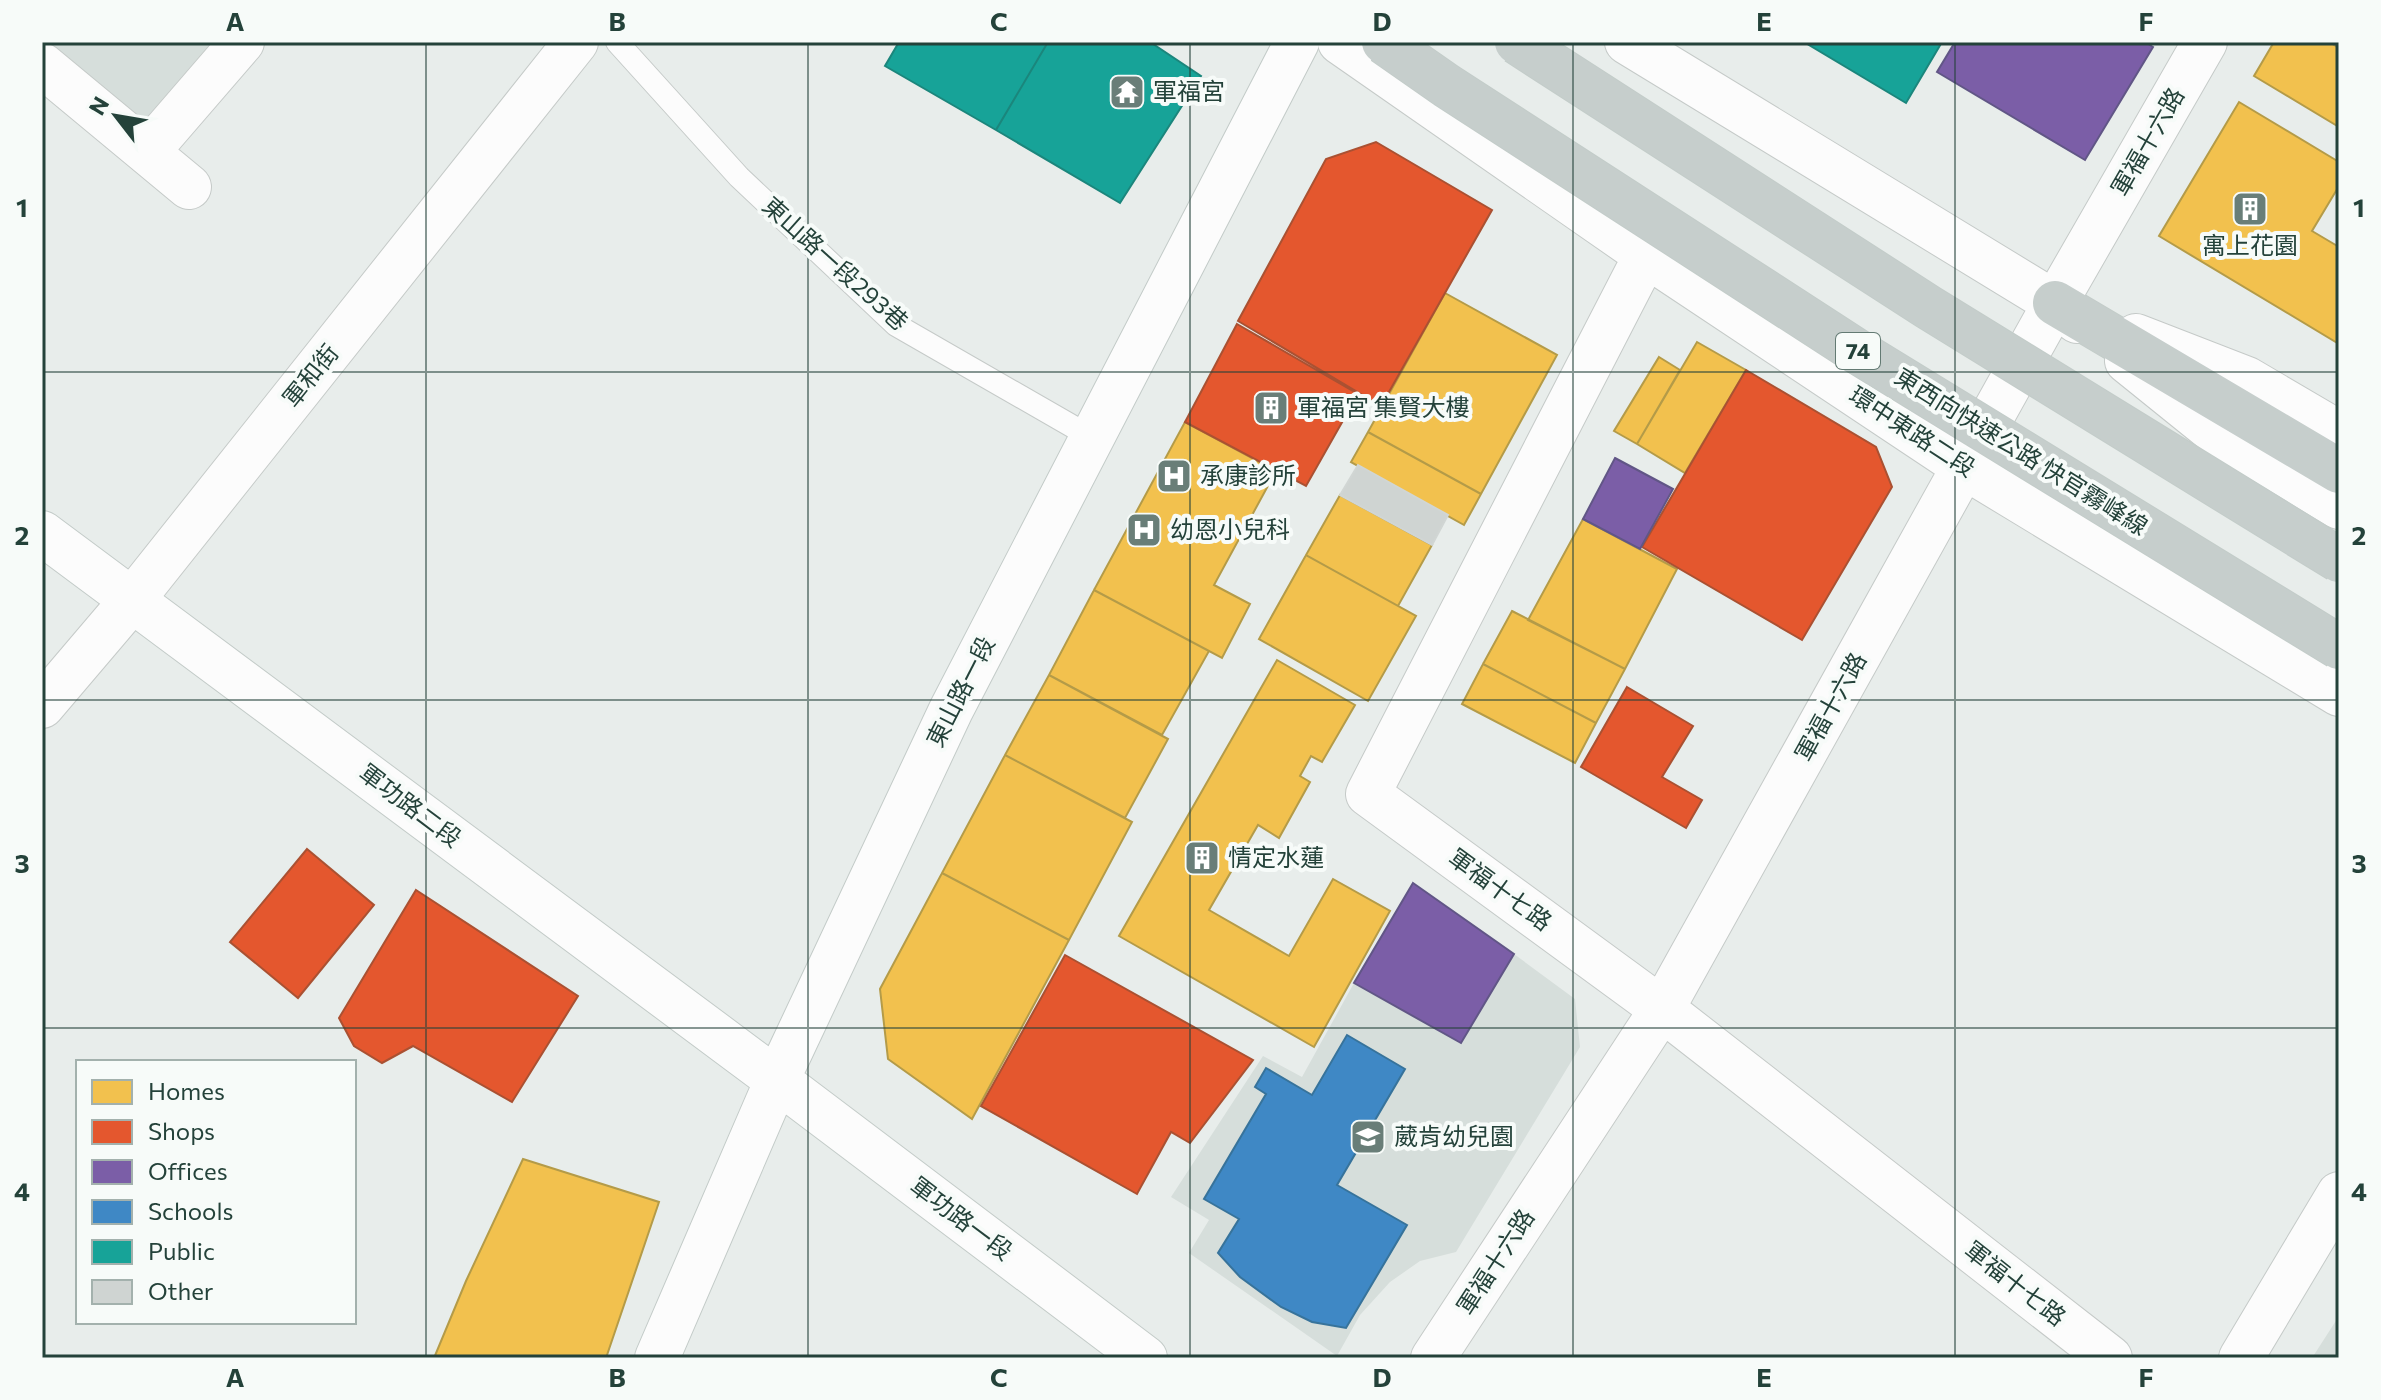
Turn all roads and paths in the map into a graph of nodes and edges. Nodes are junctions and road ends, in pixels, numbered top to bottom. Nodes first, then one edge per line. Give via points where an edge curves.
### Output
1 (242, 42) edge
2 (576, 42) edge
3 (617, 42) edge
4 (1297, 42) edge
5 (1340, 42) edge
6 (1384, 42) edge
7 (1517, 42) edge
8 (1627, 42) edge
9 (2205, 42) edge
10 (42, 65) edge
11 (147, 152) junction
12 (189, 187) dead end
13 (1646, 255) junction
14 (2055, 303) junction
15 (2339, 433) edge
16 (1091, 437) junction
17 (1966, 468) junction
18 (2339, 471) edge
19 (2339, 507) edge
20 (42, 533) edge
21 (2339, 560) edge
22 (133, 599) junction
23 (2339, 647) edge
24 (2339, 694) edge
25 (42, 706) edge
26 (1662, 1009) junction
27 (777, 1080) junction
28 (2339, 1194) edge
29 (657, 1358) edge
30 (1145, 1358) edge
31 (1433, 1358) edge
32 (2110, 1358) edge
33 (2241, 1358) edge

1 - 11 street
2 - 22 street, 軍和街
3 - 16 lane, 東山路一段293巷 via 739,177 896,325
4 - 16 street, 東山路一段
5 - 13 street, 環中東路二段
6 - 23 highway, 東西向快速公路 快官霧峰線 / 74, bridge via 1858,352
7 - 21 highway, bridge via 1928,307
8 - 14 street
9 - 14 street, 軍福十六路
10 - 11 street
11 - 12 street
13 - 17 street, 環中東路二段
13 - 26 street, 軍福十七路 via 1368,794
14 - 15 street via 2247,379
14 - 17 street, 軍福十六路
14 - 18 highway
14 - 19 street via 2215,432
16 - 27 street, 東山路一段 via 951,710
17 - 24 street, 環中東路二段
17 - 26 street, 軍福十六路
20 - 22 street, 軍功路二段
22 - 25 street, 軍和街
22 - 27 street, 軍功路二段
26 - 31 street, 軍福十六路
26 - 32 street, 軍福十七路
27 - 29 street, 東山路一段
27 - 30 street, 軍功路一段
28 - 33 street

